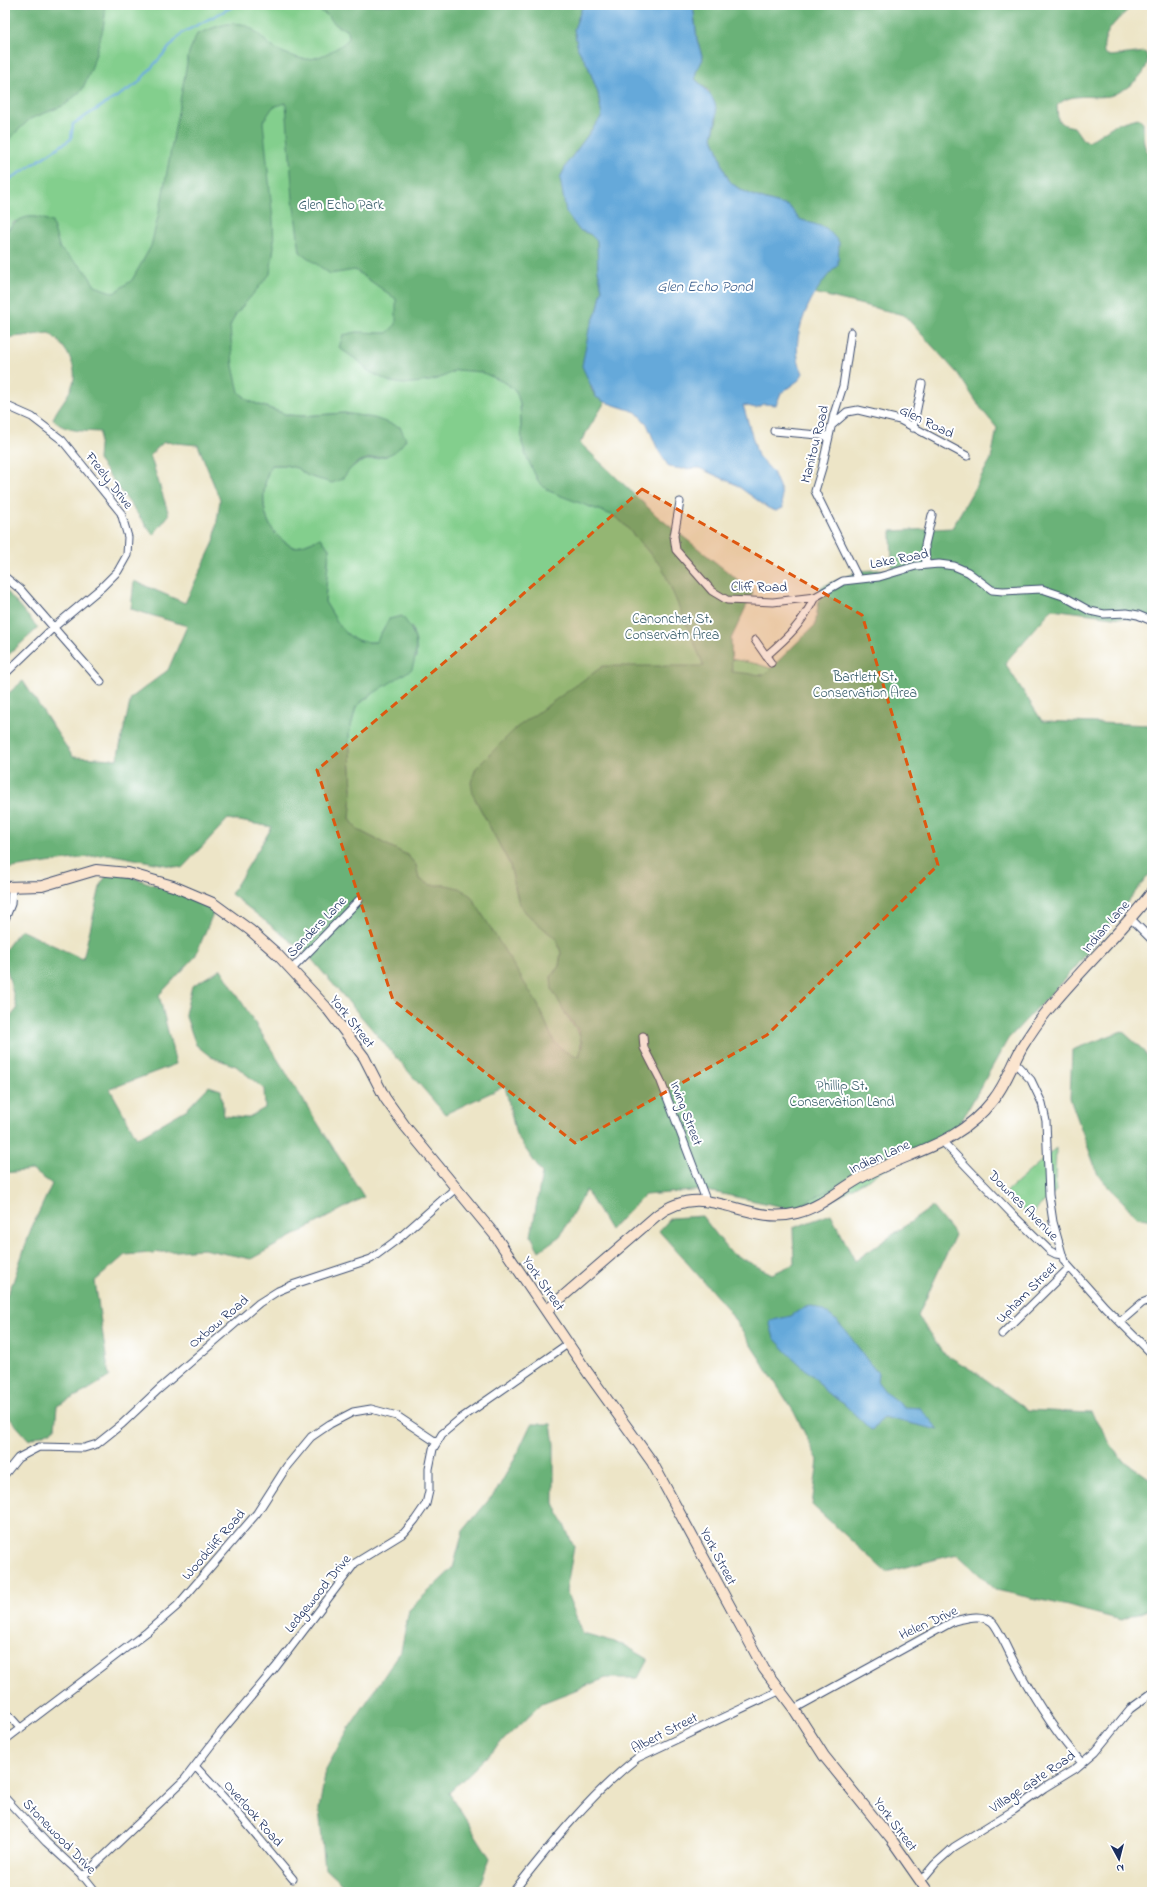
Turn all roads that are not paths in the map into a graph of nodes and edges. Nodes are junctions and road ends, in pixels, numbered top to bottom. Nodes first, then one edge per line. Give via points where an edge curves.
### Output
1 (851, 332) dead end
2 (922, 384) dead end
3 (5, 405) edge
4 (832, 425) junction
5 (913, 428) junction
6 (774, 431) dead end
7 (829, 436) junction
8 (967, 456) dead end
9 (680, 502) dead end
10 (932, 515) dead end
11 (926, 565) junction
12 (5, 577) edge
13 (858, 578) junction
14 (815, 597) junction
15 (1152, 621) edge
16 (54, 626) junction
17 (755, 640) dead end
18 (766, 656) junction
19 (771, 663) dead end
20 (5, 674) edge
21 (101, 682) dead end
22 (9, 888) edge
23 (1152, 892) edge
24 (359, 900) dead end
25 (5, 919) edge
26 (1131, 919) junction
27 (1152, 940) edge
28 (291, 970) junction
29 (643, 1036) dead end
30 (1015, 1062) junction
31 (943, 1142) junction
32 (457, 1187) junction
33 (706, 1200) junction
34 (1062, 1255) junction
35 (1069, 1268) junction
36 (1152, 1298) edge
37 (546, 1311) junction
38 (1120, 1322) junction
39 (1002, 1334) dead end
40 (569, 1343) junction
41 (1152, 1354) edge
42 (436, 1442) junction
43 (5, 1474) edge
44 (780, 1690) junction
45 (1152, 1693) edge
46 (794, 1709) junction
47 (5, 1711) edge
48 (20, 1728) junction
49 (5, 1740) edge
50 (1082, 1763) junction
51 (195, 1766) junction
52 (5, 1798) edge
53 (82, 1876) junction
54 (293, 1879) dead end
55 (920, 1882) junction
56 (96, 1892) edge
57 (513, 1892) edge
58 (928, 1892) edge

1 - 4 street, Manitou Road via 843,386
2 - 5 street
3 - 16 street, Freely Drive via 32,417 62,440 118,508 127,528 127,555 118,571 102,588
4 - 5 street, Glen Road via 847,412 858,410 900,420
4 - 7 street, Manitou Road
5 - 8 street, Glen Road
6 - 7 street
7 - 13 street, Manitou Road via 815,491
9 - 14 street, Cliff Road via 674,536 676,550 716,594 727,600 740,602 773,602
10 - 11 street via 926,545
11 - 13 street, Lake Road via 880,577
11 - 15 street, Lake Road via 954,566 968,572 992,590 1042,589 1063,596 1090,611 1104,614 1127,613
12 - 16 street via 21,590
13 - 14 street, Lake Road via 843,581
14 - 18 street via 794,631
16 - 20 street, Freely Drive
16 - 21 street
17 - 18 street
18 - 19 street
22 - 25 street via 9,909
22 - 28 street, York Street via 42,886 96,870 147,877 194,894 222,910 264,941
23 - 26 street, Indian Lane
24 - 28 street, Sanders Lane
26 - 27 street
26 - 30 street, Indian Lane via 1048,1009 1033,1029
28 - 32 street, York Street via 326,1007 350,1038 364,1057 385,1098 405,1126
29 - 33 street, Irving Street via 644,1048 660,1079
30 - 31 street, Indian Lane via 1000,1091 985,1109
30 - 34 street via 1031,1080 1042,1103 1046,1121 1049,1195
31 - 33 street, Indian Lane via 874,1171 821,1204 796,1213 764,1215
31 - 34 street, Downes Avenue via 1050,1251
32 - 37 street, York Street via 494,1234
32 - 43 street, Oxbow Road via 371,1259 295,1284 258,1303 97,1444 84,1448 39,1447 18,1458
33 - 37 street, Indian Lane via 682,1202 665,1208
34 - 35 street, Downes Avenue
35 - 38 street, Downes Avenue
35 - 39 street, Upham Street
36 - 38 street
37 - 40 street, York Street
38 - 41 street, Downes Avenue
40 - 42 street, Ledgewood Drive via 460,1419
40 - 44 street, York Street via 652,1462 746,1639
42 - 48 street, Woodcliff Road via 397,1416 371,1409 353,1412 311,1437 287,1466 257,1513 176,1606 147,1632
42 - 51 street, Ledgewood Drive via 429,1469 426,1504 415,1520 404,1533 355,1563 276,1667
44 - 46 street, York Street
44 - 57 street, Albert Street via 637,1758 592,1800
45 - 50 street, Village Gate Road via 1130,1709 1096,1751
46 - 50 street, Helen Drive via 954,1621 973,1616 984,1618 993,1623 1038,1702 1068,1748
46 - 55 street, York Street via 824,1756 891,1839
47 - 48 street
48 - 49 street, Woodcliff Road
50 - 55 street, Village Gate Road via 954,1847
51 - 53 street, Ledgewood Drive via 185,1779
51 - 54 street, Overlook Road
52 - 53 street, Stonewood Drive
53 - 56 street, Stonewood Drive
55 - 58 street, York Street

